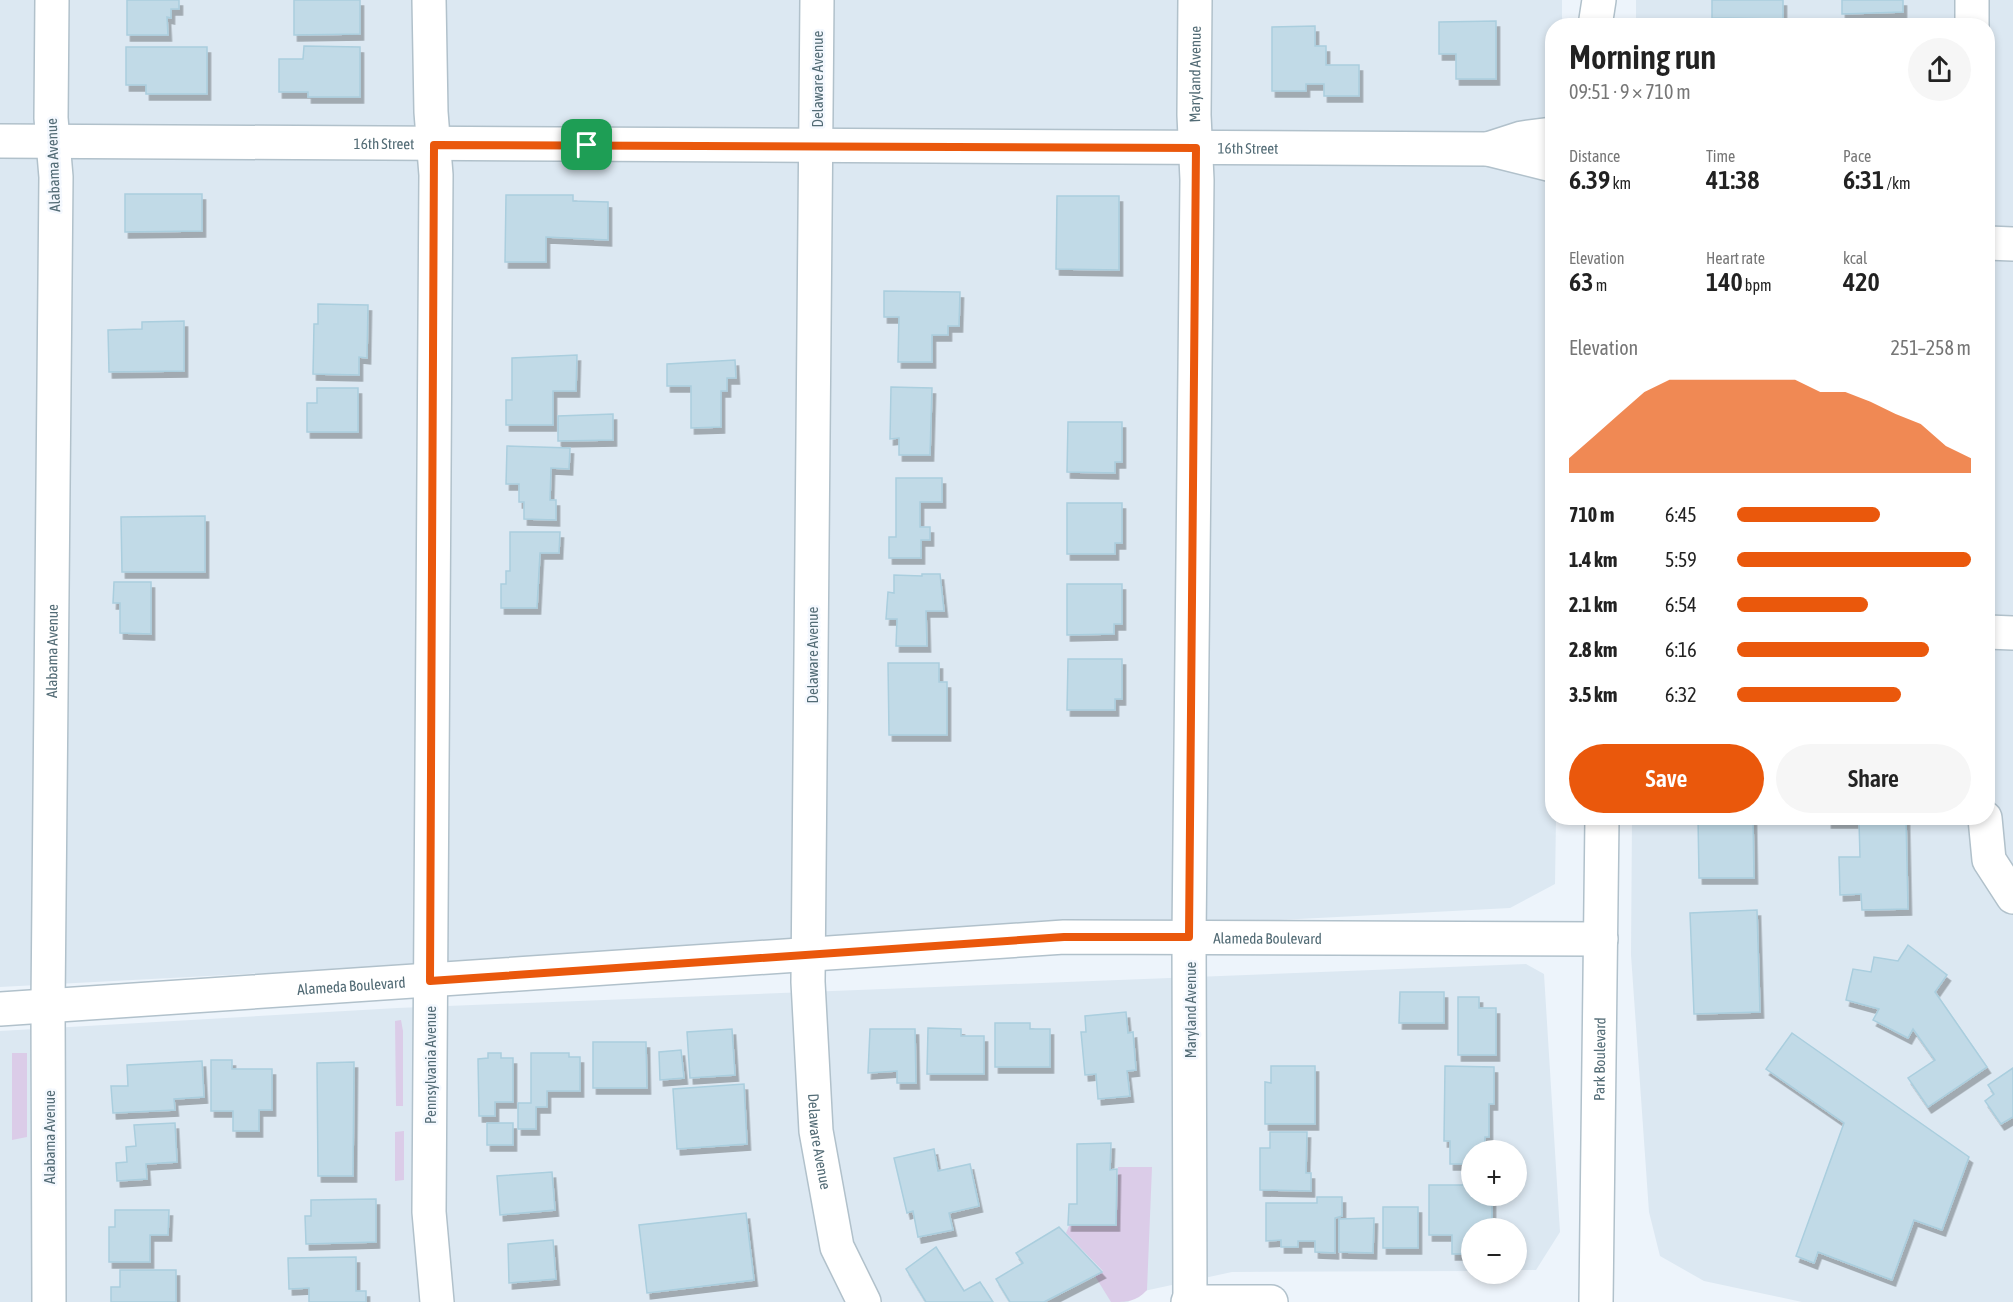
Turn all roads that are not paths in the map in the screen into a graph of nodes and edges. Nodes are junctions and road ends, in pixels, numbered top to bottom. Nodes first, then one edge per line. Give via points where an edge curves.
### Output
1 (52, 0) edge
2 (429, 0) edge
3 (817, 0) edge
4 (1195, 0) edge
5 (1599, 0) edge
6 (1611, 0) edge
7 (1972, 0) edge
8 (1596, 18) edge
9 (1613, 18) edge
10 (1972, 18) edge
11 (1545, 135) edge
12 (0, 141) edge
13 (54, 143) junction
14 (434, 145) junction
15 (816, 146) junction
16 (1196, 148) junction
17 (1488, 149) junction
18 (1545, 163) edge
19 (1995, 243) edge
20 (2013, 244) edge
21 (1995, 632) edge
22 (2013, 633) edge
23 (1602, 825) edge
24 (1986, 825) edge
25 (2013, 897) edge
26 (1189, 937) junction
27 (1601, 939) junction
28 (810, 954) junction
29 (430, 981) junction
30 (48, 1005) junction
31 (0, 1009) edge
32 (49, 1302) edge
33 (437, 1302) edge
34 (864, 1302) edge
35 (1189, 1302) edge
36 (1271, 1302) edge
37 (1596, 1302) edge

1 - 13 street, Alabama Avenue
2 - 14 street, Pennsylvania Avenue
3 - 15 street, Delaware Avenue
4 - 16 street, Maryland Avenue
5 - 8 street
6 - 9 street
7 - 10 street
11 - 17 street
12 - 13 street, 16th Street
13 - 14 street, 16th Street
13 - 30 street, Alabama Avenue
14 - 15 street, 16th Street
14 - 29 street, Pennsylvania Avenue
15 - 16 street, 16th Street
15 - 28 street, Delaware Avenue
16 - 17 street, 16th Street
16 - 26 street, Maryland Avenue
17 - 18 street
19 - 20 street
21 - 22 street
23 - 27 street, Park Boulevard
24 - 25 street via 1989,860
26 - 27 street, Alameda Boulevard
26 - 28 street, Alameda Boulevard via 1064,937
26 - 35 street, Maryland Avenue
27 - 37 street, Park Boulevard
28 - 29 street, Alameda Boulevard
28 - 34 street, Delaware Avenue via 816,1131 837,1247
29 - 30 street, Alameda Boulevard
29 - 33 street, Pennsylvania Avenue via 429,1212
30 - 31 street, Alameda Boulevard
30 - 32 street, Alabama Avenue
35 - 36 street

